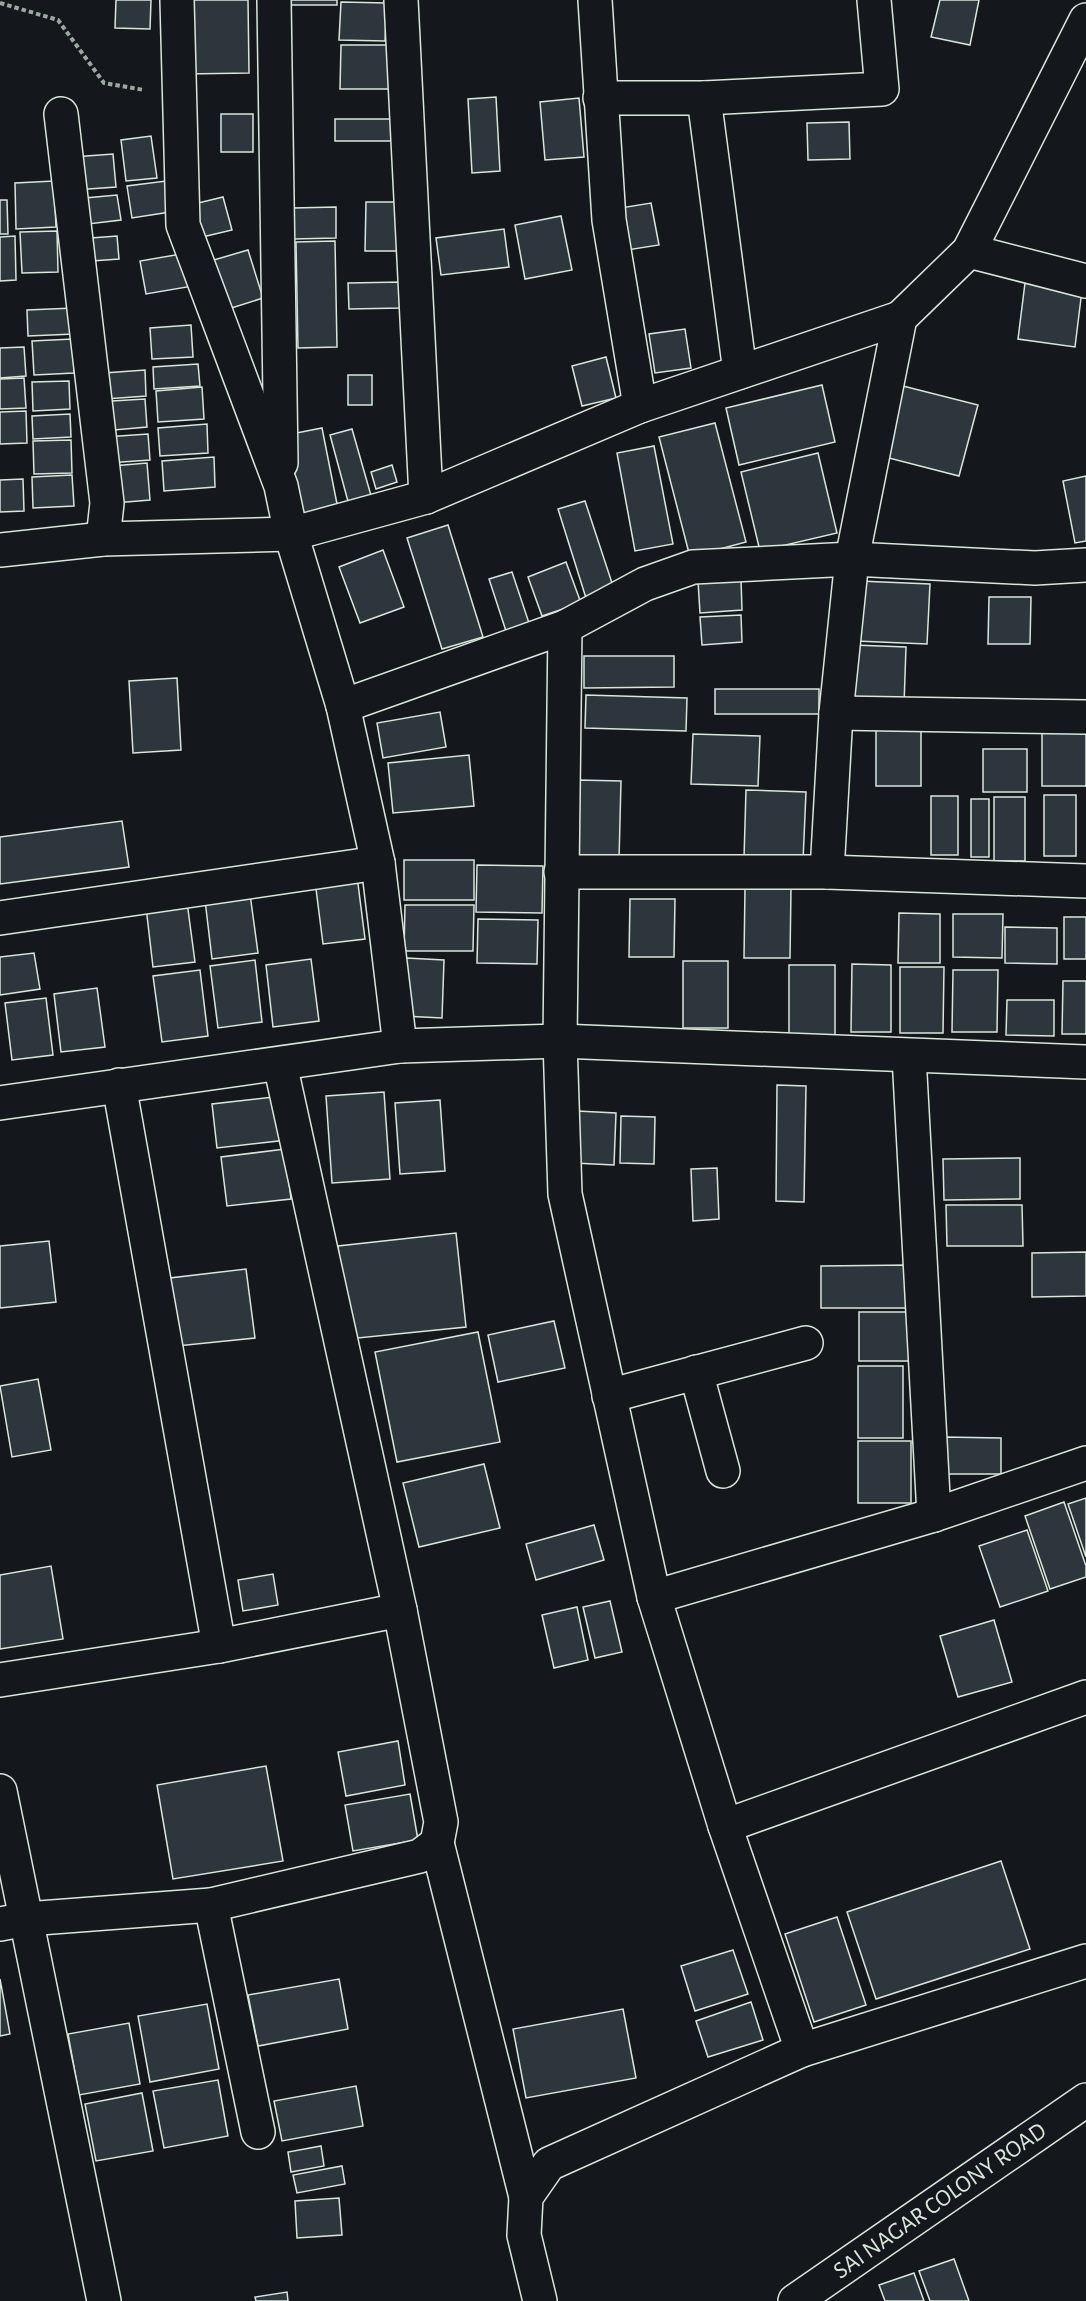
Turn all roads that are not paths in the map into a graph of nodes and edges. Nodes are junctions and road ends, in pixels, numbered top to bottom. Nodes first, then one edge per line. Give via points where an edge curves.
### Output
1 (177, 0) edge
2 (274, 0) edge
3 (401, 0) edge
4 (595, 0) edge
5 (874, 0) edge
6 (1086, 20) edge
7 (1076, 63) edge
8 (600, 98) junction
9 (704, 98) junction
10 (61, 114) dead end
11 (969, 251) junction
12 (1086, 281) edge
13 (900, 318) junction
14 (740, 372) junction
15 (640, 406) junction
16 (281, 486) junction
17 (426, 497) junction
18 (291, 534) junction
19 (103, 539) junction
20 (0, 550) edge
21 (852, 560) junction
22 (1086, 565) edge
23 (566, 627) junction
24 (343, 706) junction
25 (836, 712) junction
26 (1086, 717) edge
27 (378, 862) junction
28 (561, 872) junction
29 (827, 872) junction
30 (1086, 881) edge
31 (0, 918) edge
32 (560, 1041) junction
33 (400, 1046) junction
34 (909, 1056) junction
35 (1086, 1062) edge
36 (280, 1064) junction
37 (119, 1085) junction
38 (0, 1102) edge
39 (806, 1342) dead end
40 (696, 1372) junction
41 (609, 1396) junction
42 (1086, 1462) edge
43 (723, 1471) dead end
44 (934, 1515) junction
45 (654, 1598) junction
46 (400, 1610) junction
47 (219, 1646) junction
48 (0, 1680) edge
49 (1086, 1696) edge
50 (0, 1791) edge
51 (725, 1826) junction
52 (437, 1843) junction
53 (211, 1905) junction
54 (13, 1922) edge
55 (1086, 1961) edge
56 (802, 2050) junction
57 (1086, 2100) edge
58 (258, 2132) dead end
59 (526, 2197) junction
60 (104, 2301) edge
61 (540, 2301) edge
62 (795, 2301) edge

1 - 16 street via 183,225
2 - 16 street
3 - 17 street
4 - 8 street
5 - 9 street via 882,89
6 - 7 street
7 - 11 street
8 - 9 street
8 - 15 street via 609,220
9 - 14 street
10 - 19 street via 107,503
11 - 12 street
11 - 13 street
13 - 14 street
13 - 21 street
14 - 15 street
15 - 17 street
16 - 18 street
17 - 18 street
18 - 19 street
18 - 24 street
19 - 20 street
21 - 22 street via 1035,568
21 - 23 street via 693,567 645,584
21 - 25 street
23 - 24 street
23 - 28 street
24 - 27 street
25 - 26 street
25 - 29 street
27 - 31 street
27 - 33 street
28 - 29 street
28 - 32 street
29 - 30 street
32 - 33 street
32 - 34 street
32 - 41 street via 566,1194
33 - 36 street
34 - 35 street
34 - 44 street
36 - 37 street
36 - 46 street
37 - 38 street
37 - 47 street
39 - 40 street
40 - 41 street
40 - 43 street
41 - 45 street
42 - 44 street
44 - 45 street
45 - 51 street
46 - 47 street
46 - 52 street via 441,1822
47 - 48 street
49 - 51 street
50 - 54 street
51 - 56 street
52 - 53 street via 420,1856
52 - 59 street
53 - 54 street
53 - 58 street
54 - 60 street
55 - 56 street
56 - 59 street via 549,2164
57 - 62 street, SAI NAGAR COLONY ROAD
59 - 61 street via 524,2235

